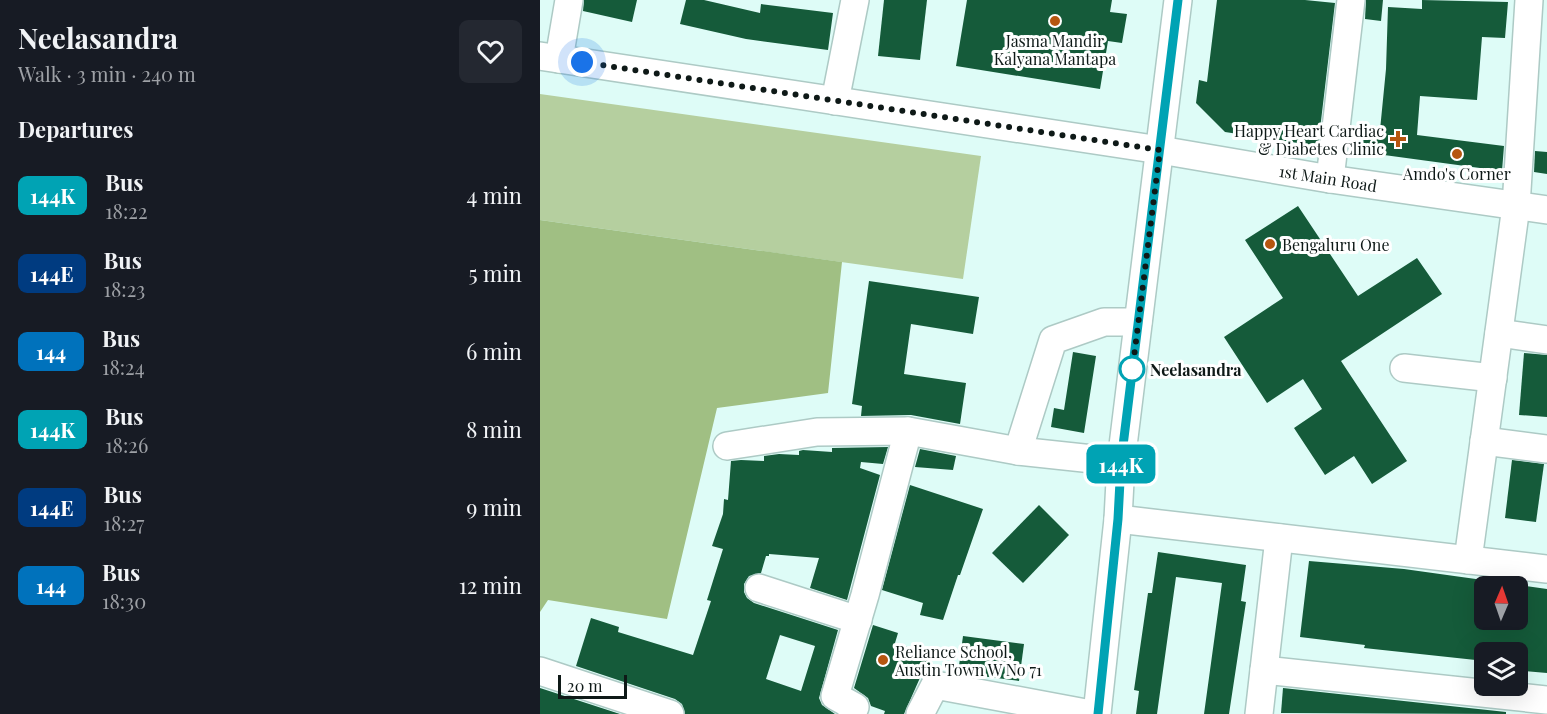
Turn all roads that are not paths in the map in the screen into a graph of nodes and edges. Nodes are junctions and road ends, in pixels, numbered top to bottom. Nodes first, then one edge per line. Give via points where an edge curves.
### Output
1 (569, 0) edge
2 (855, 0) edge
3 (1178, 0) edge
4 (1351, 0) edge
5 (1529, 0) edge
6 (549, 57) edge
7 (1536, 64) edge
8 (835, 101) junction
9 (1160, 150) junction
10 (1330, 179) junction
11 (1516, 206) junction
12 (1547, 210) edge
13 (1138, 322) junction
14 (1499, 333) junction
15 (1547, 340) edge
16 (1404, 368) dead end
17 (1493, 378) junction
18 (908, 432) junction
19 (1484, 441) junction
20 (727, 446) dead end
21 (1547, 449) edge
22 (1018, 451) junction
23 (1121, 462) junction
24 (1118, 519) junction
25 (1279, 538) junction
26 (1468, 560) junction
27 (1547, 569) edge
28 (759, 588) dead end
29 (858, 620) junction
30 (1264, 670) junction
31 (540, 671) edge
32 (1547, 700) edge
33 (670, 714) edge
34 (852, 714) edge
35 (920, 714) edge
36 (1091, 714) edge
37 (1098, 714) edge
38 (1259, 714) edge

1 - 6 street
2 - 8 street
3 - 9 street
4 - 10 street
5 - 7 street
6 - 8 street, 1st Main Road
7 - 11 street
8 - 9 street, 1st Main Road
9 - 10 street, 1st Main Road
9 - 13 street
10 - 11 street, 1st Main Road
11 - 12 street, 1st Main Road
11 - 14 street
13 - 22 street via 1104,322 1053,340
13 - 23 street
14 - 15 street
14 - 17 street
16 - 17 street
17 - 19 street
18 - 20 street via 817,432
18 - 22 street
18 - 29 street
19 - 21 street
19 - 26 street
22 - 23 street
23 - 24 street
24 - 25 street
24 - 37 street
25 - 26 street
25 - 30 street
26 - 27 street
28 - 29 street
29 - 34 street via 835,696 855,707
30 - 32 street
30 - 38 street
31 - 33 street
35 - 36 street via 935,685

